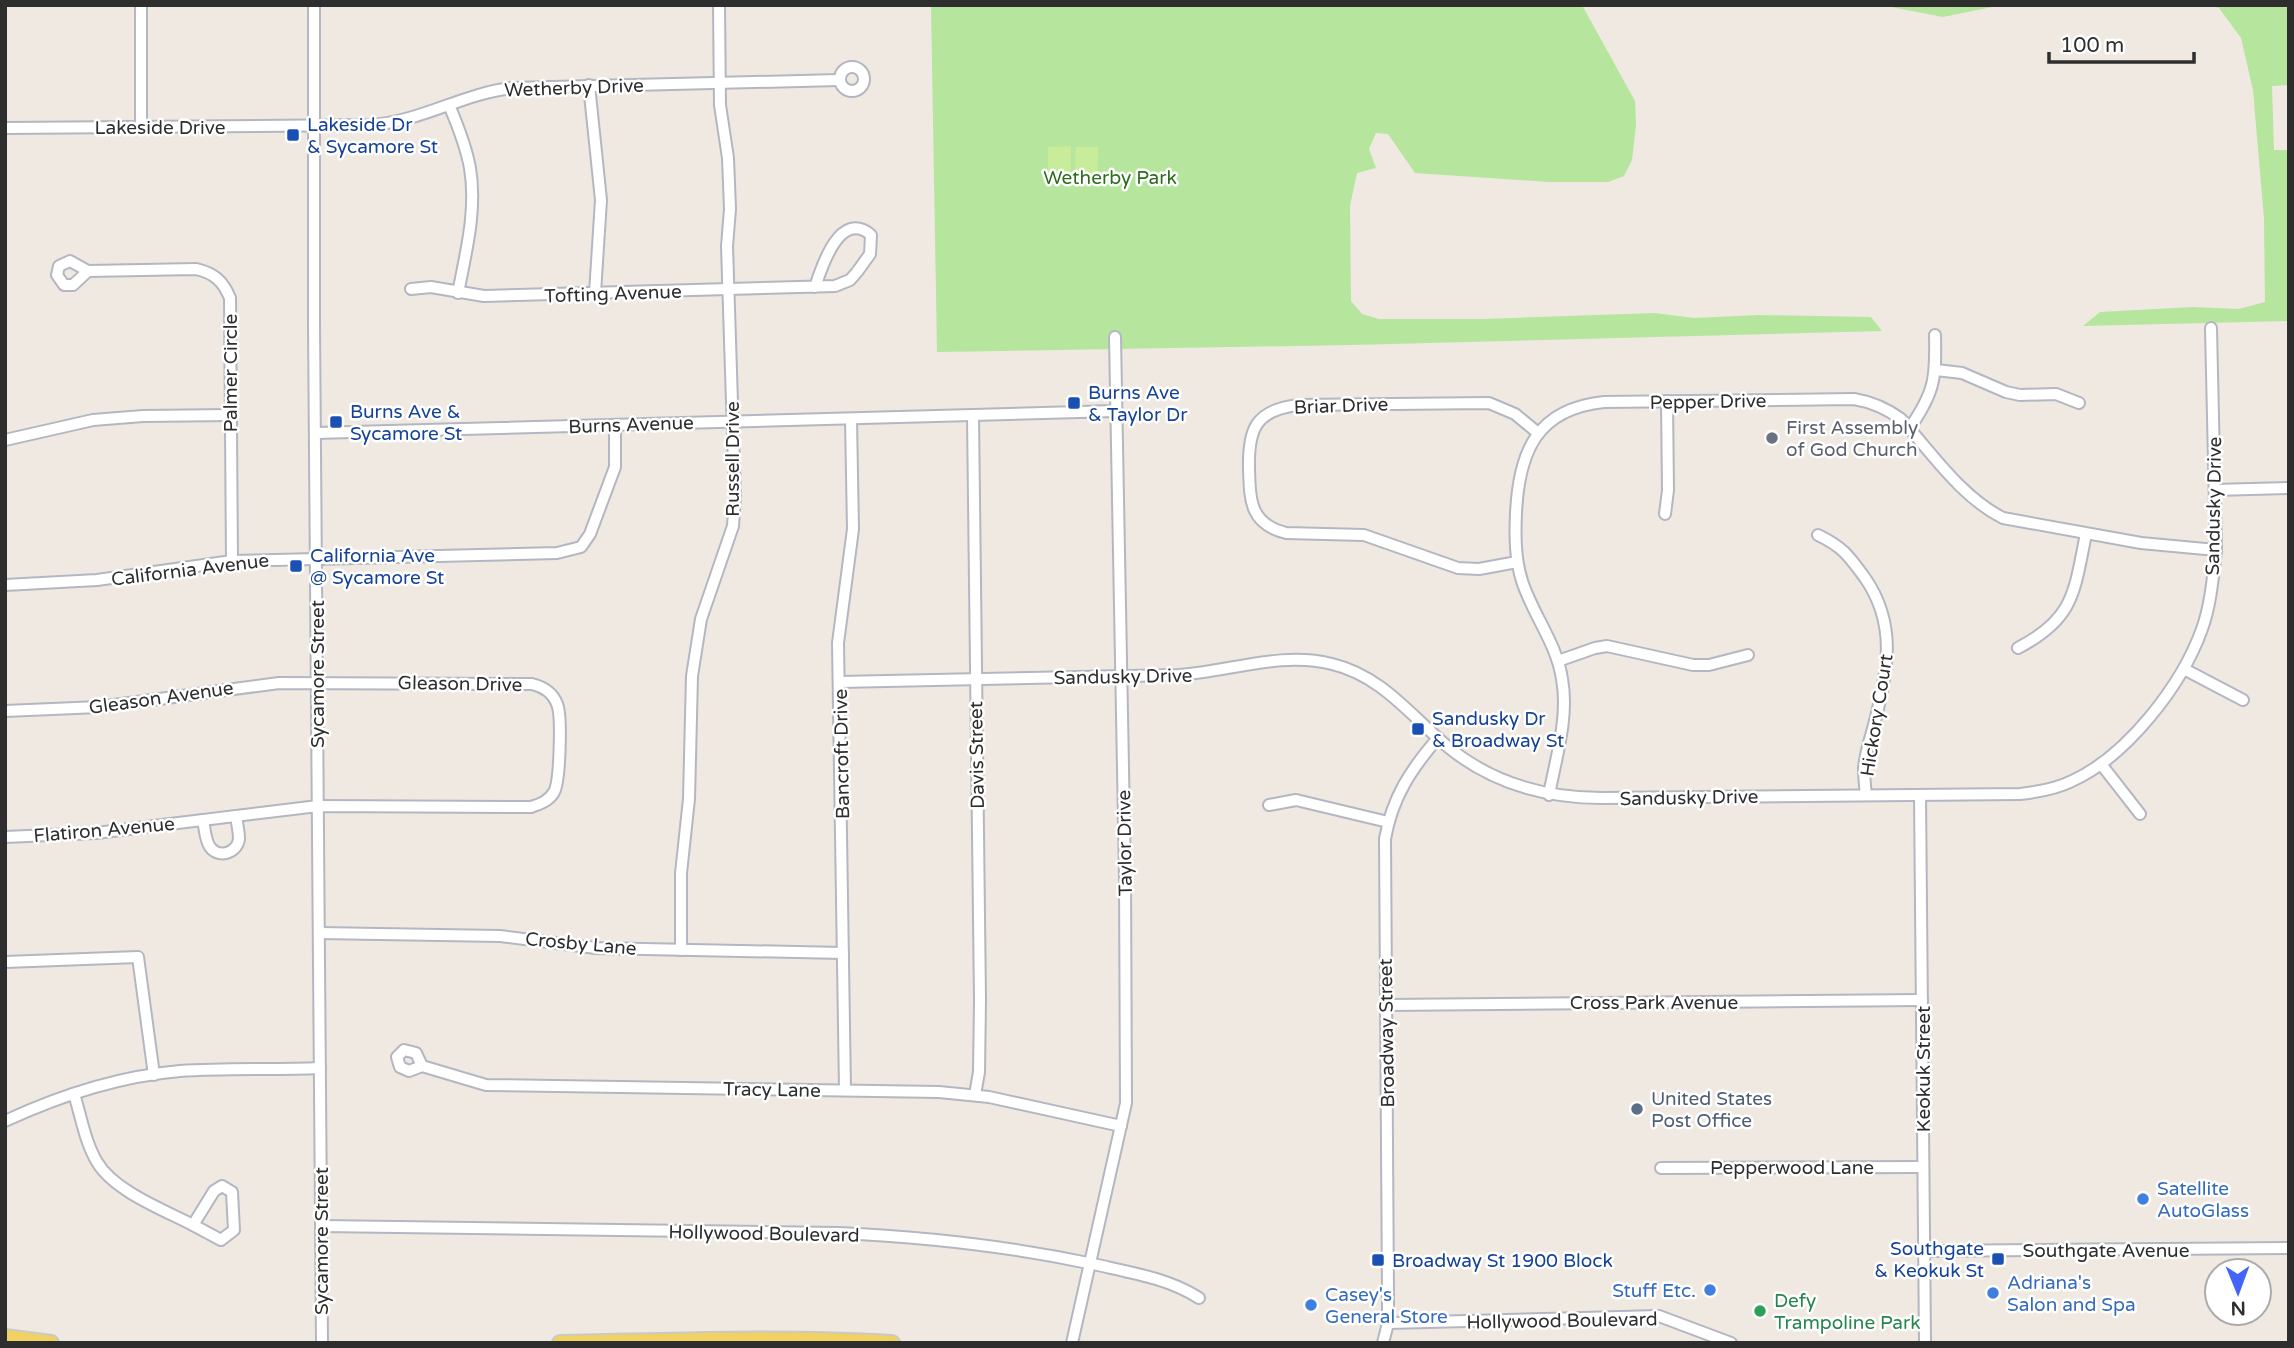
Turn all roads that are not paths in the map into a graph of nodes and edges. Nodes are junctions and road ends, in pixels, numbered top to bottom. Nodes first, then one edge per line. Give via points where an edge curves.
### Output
1 (141, 5) edge
2 (314, 5) edge
3 (719, 5) edge
4 (839, 80) dead end
5 (720, 82) junction
6 (589, 85) junction
7 (449, 105) junction
8 (315, 126) junction
9 (141, 127) junction
10 (5, 128) edge
11 (88, 271) dead end
12 (815, 287) junction
13 (411, 289) dead end
14 (729, 290) junction
15 (458, 293) junction
16 (595, 293) junction
17 (2211, 327) dead end
18 (1935, 335) dead end
19 (1115, 337) dead end
20 (1936, 370) junction
21 (1667, 401) junction
22 (2079, 403) dead end
23 (1115, 411) junction
24 (231, 415) junction
25 (973, 415) junction
26 (851, 418) junction
27 (733, 422) junction
28 (615, 425) junction
29 (1909, 429) junction
30 (315, 433) junction
31 (1538, 433) junction
32 (5, 440) edge
33 (2289, 488) edge
34 (2215, 490) junction
35 (1665, 514) dead end
36 (2086, 534) junction
37 (1818, 535) dead end
38 (2216, 550) junction
39 (316, 558) junction
40 (232, 561) junction
41 (1517, 562) junction
42 (5, 585) edge
43 (2018, 648) dead end
44 (1748, 655) dead end
45 (1558, 661) junction
46 (2184, 669) junction
47 (1120, 676) junction
48 (975, 679) junction
49 (317, 681) junction
50 (839, 682) junction
51 (2244, 700) dead end
52 (5, 711) edge
53 (1438, 738) junction
54 (2101, 764) junction
55 (1549, 795) junction
56 (1866, 795) junction
57 (1920, 795) junction
58 (1269, 805) dead end
59 (318, 806) junction
60 (2140, 814) dead end
61 (236, 816) junction
62 (203, 820) junction
63 (1388, 822) junction
64 (5, 837) edge
65 (319, 933) junction
66 (681, 950) junction
67 (843, 953) junction
68 (5, 962) edge
69 (1922, 1000) junction
70 (1386, 1005) junction
71 (422, 1066) dead end
72 (320, 1068) junction
73 (154, 1075) junction
74 (845, 1090) junction
75 (74, 1094) junction
76 (975, 1095) junction
77 (5, 1121) edge
78 (1121, 1126) junction
79 (1923, 1167) junction
80 (1661, 1168) dead end
81 (193, 1225) junction
82 (321, 1226) junction
83 (2289, 1248) edge
84 (1924, 1251) junction
85 (1091, 1264) junction
86 (1199, 1298) dead end
87 (1388, 1323) junction
88 (5, 1337) edge
89 (51, 1343) edge
90 (322, 1343) edge
91 (560, 1343) edge
92 (892, 1343) edge
93 (1072, 1343) edge
94 (1384, 1343) edge
95 (1731, 1343) edge
96 (1925, 1343) edge

1 - 9 street
2 - 8 street, Sycamore Street
3 - 5 street, Russell Drive
4 - 5 street, Wetherby Drive
5 - 6 street, Wetherby Drive
5 - 14 street, Russell Drive via 728,158
6 - 7 street, Wetherby Drive via 496,90
6 - 16 street via 601,200
7 - 8 street, Wetherby Drive via 386,124
7 - 15 street via 466,150 472,187 471,224
8 - 9 street, Lakeside Drive
8 - 30 street, Sycamore Street
9 - 10 street, Lakeside Drive
11 - 24 street, Palmer Circle via 196,269 218,278 230,298
12 - 12 street, Tofting Avenue via 824,260 841,234 857,228 871,235 870,254 850,281
12 - 14 street, Tofting Avenue
13 - 15 street, Tofting Avenue via 431,287
14 - 16 street, Tofting Avenue
14 - 27 street, Russell Drive
15 - 16 street, Tofting Avenue
17 - 34 street, Sandusky Drive
18 - 20 street
19 - 23 street, Taylor Drive
20 - 22 street via 1962,373 2006,392 2056,394
20 - 29 street via 1930,396
21 - 29 street, Pepper Drive via 1854,399 1889,411
21 - 31 street, Pepper Drive via 1588,404 1560,415
21 - 35 street
23 - 25 street, Burns Avenue
23 - 47 street, Taylor Drive
24 - 32 street via 103,419
24 - 40 street, Palmer Circle
25 - 26 street, Burns Avenue
25 - 48 street, Davis Street
26 - 27 street, Burns Avenue
26 - 50 street, Bancroft Drive via 854,511 839,630
27 - 28 street, Burns Avenue
27 - 66 street, Russell Drive via 733,526 701,619 692,676
28 - 30 street, Burns Avenue
28 - 39 street, California Avenue via 613,474 590,534 575,550
29 - 36 street, Pepper Drive via 1991,512 2016,522
30 - 39 street, Sycamore Street
31 - 41 street, Pepper Drive via 1522,463 1518,486
31 - 41 street, Briar Drive via 1515,414 1489,404 1298,405 1268,413 1250,440 1250,498 1260,519 1276,530 1364,535 1458,568
33 - 34 street
34 - 38 street, Sandusky Drive
36 - 38 street, Pepper Drive
36 - 43 street via 2073,597 2063,615
37 - 56 street, Hickory Court via 1840,545 1857,567 1876,599 1886,630 1888,663 1866,755
38 - 46 street, Sandusky Drive via 2203,627
39 - 40 street, California Avenue
39 - 49 street, Sycamore Street
40 - 42 street, California Avenue via 97,580
41 - 45 street, Pepper Drive
44 - 45 street via 1693,665 1607,646
45 - 55 street, Pepper Drive via 1563,724
46 - 51 street
46 - 54 street, Sandusky Drive via 2151,715
47 - 48 street, Sandusky Drive
47 - 53 street, Sandusky Drive via 1205,673 1291,659 1331,663 1381,685
47 - 78 street, Taylor Drive via 1126,990 1126,1103
48 - 50 street, Sandusky Drive
48 - 76 street, Davis Street via 980,1050
49 - 52 street, Gleason Avenue via 244,686 99,707
49 - 59 street, Sycamore Street
49 - 59 street, Gleason Drive via 532,684 552,695 559,711 558,783 541,804
50 - 67 street, Bancroft Drive
53 - 55 street, Sandusky Drive via 1483,771
53 - 63 street, Broadway Street via 1415,764
54 - 57 street, Sandusky Drive via 2072,782 2040,792
54 - 60 street
55 - 56 street, Sandusky Drive
56 - 57 street, Sandusky Drive
57 - 69 street, Keokuk Street
58 - 63 street via 1296,800
59 - 61 street, Flatiron Avenue
59 - 65 street, Sycamore Street
61 - 62 street, Flatiron Avenue
61 - 62 street, Flatiron Avenue via 237,845 223,854 209,846
62 - 64 street, Flatiron Avenue via 76,835
63 - 70 street, Broadway Street via 1384,857
65 - 66 street, Crosby Lane via 500,936 596,948
65 - 72 street, Sycamore Street
66 - 67 street, Crosby Lane
67 - 74 street, Bancroft Drive
68 - 73 street via 138,957
69 - 70 street, Cross Park Avenue
69 - 79 street, Keokuk Street
70 - 87 street, Broadway Street
71 - 74 street, Tracy Lane via 486,1085
72 - 73 street
72 - 82 street, Sycamore Street
73 - 75 street
74 - 76 street, Tracy Lane
75 - 77 street
75 - 81 street via 94,1156 106,1173 132,1193
76 - 78 street, Tracy Lane
78 - 85 street, Taylor Drive
79 - 80 street, Pepperwood Lane
79 - 84 street, Keokuk Street
81 - 81 street via 217,1187 230,1189 235,1222 230,1234 221,1240
82 - 85 street, Hollywood Boulevard via 905,1236 991,1245
82 - 90 street, Sycamore Street
83 - 84 street, Southgate Avenue
84 - 96 street, Keokuk Street
85 - 86 street, Hollywood Boulevard via 1171,1284
85 - 93 street, Taylor Drive
87 - 94 street, Broadway Street
87 - 95 street, Hollywood Boulevard via 1659,1316
88 - 89 main road
91 - 92 main road

